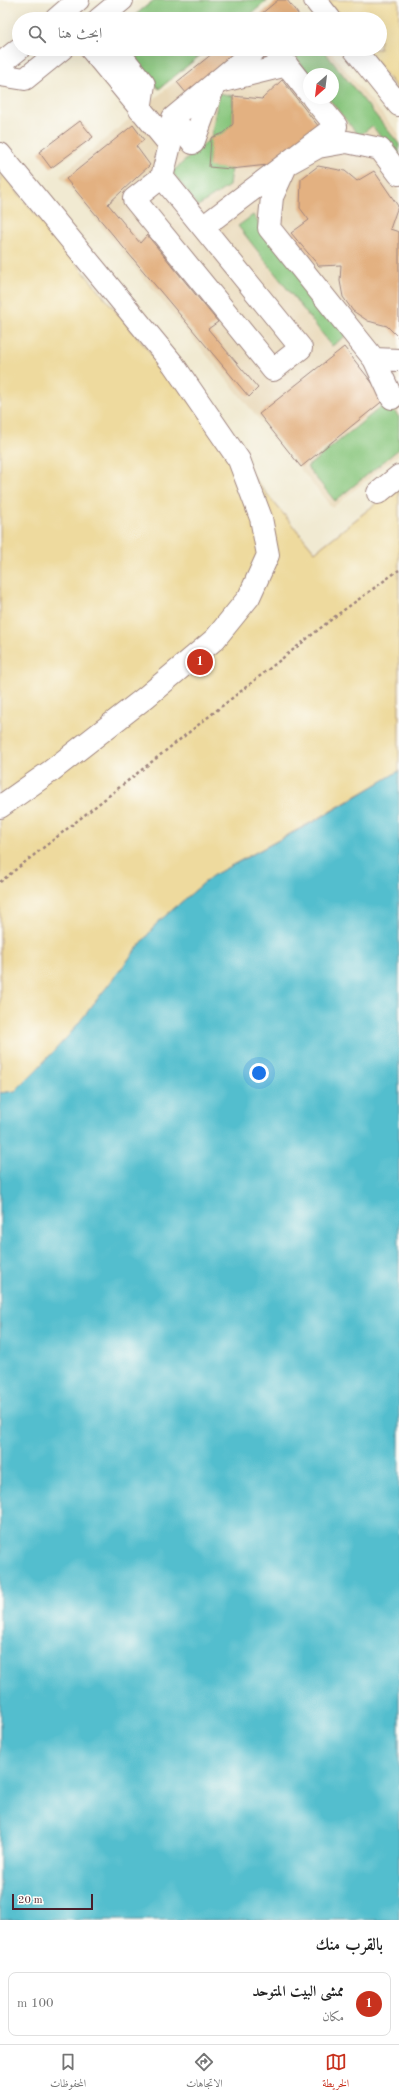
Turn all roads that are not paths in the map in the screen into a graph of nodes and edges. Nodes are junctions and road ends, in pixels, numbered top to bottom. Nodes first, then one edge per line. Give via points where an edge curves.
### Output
1 (122, 0) edge
2 (315, 0) edge
3 (107, 12) edge
4 (324, 12) edge
5 (12, 55) edge
6 (53, 56) edge
7 (97, 56) edge
8 (122, 56) edge
9 (248, 56) edge
10 (360, 56) edge
11 (280, 57) edge
12 (0, 64) edge
13 (0, 75) edge
14 (303, 86) edge
15 (318, 104) edge
16 (399, 104) edge
17 (140, 110) junction
18 (0, 154) edge
19 (286, 164) junction
20 (399, 174) edge
21 (162, 177) junction
22 (203, 227) junction
23 (374, 359) junction
24 (399, 360) edge
25 (392, 398) dead end
26 (399, 476) edge
27 (378, 493) dead end
28 (0, 807) edge

1 - 3 street
2 - 4 street
5 - 12 street
6 - 13 street via 25,79
7 - 17 street
8 - 17 street via 144,84
9 - 11 street via 215,83
10 - 16 street
11 - 14 street
15 - 19 street via 336,126
17 - 21 street via 170,145
18 - 28 street via 173,364 240,460 261,518 268,555 249,597 215,638 110,724
19 - 20 street via 318,147 347,142 380,149
19 - 22 street
19 - 23 street via 272,197 269,228
21 - 22 street
21 - 22 street via 134,200 273,370 302,348
23 - 24 street
23 - 25 street
26 - 27 street

